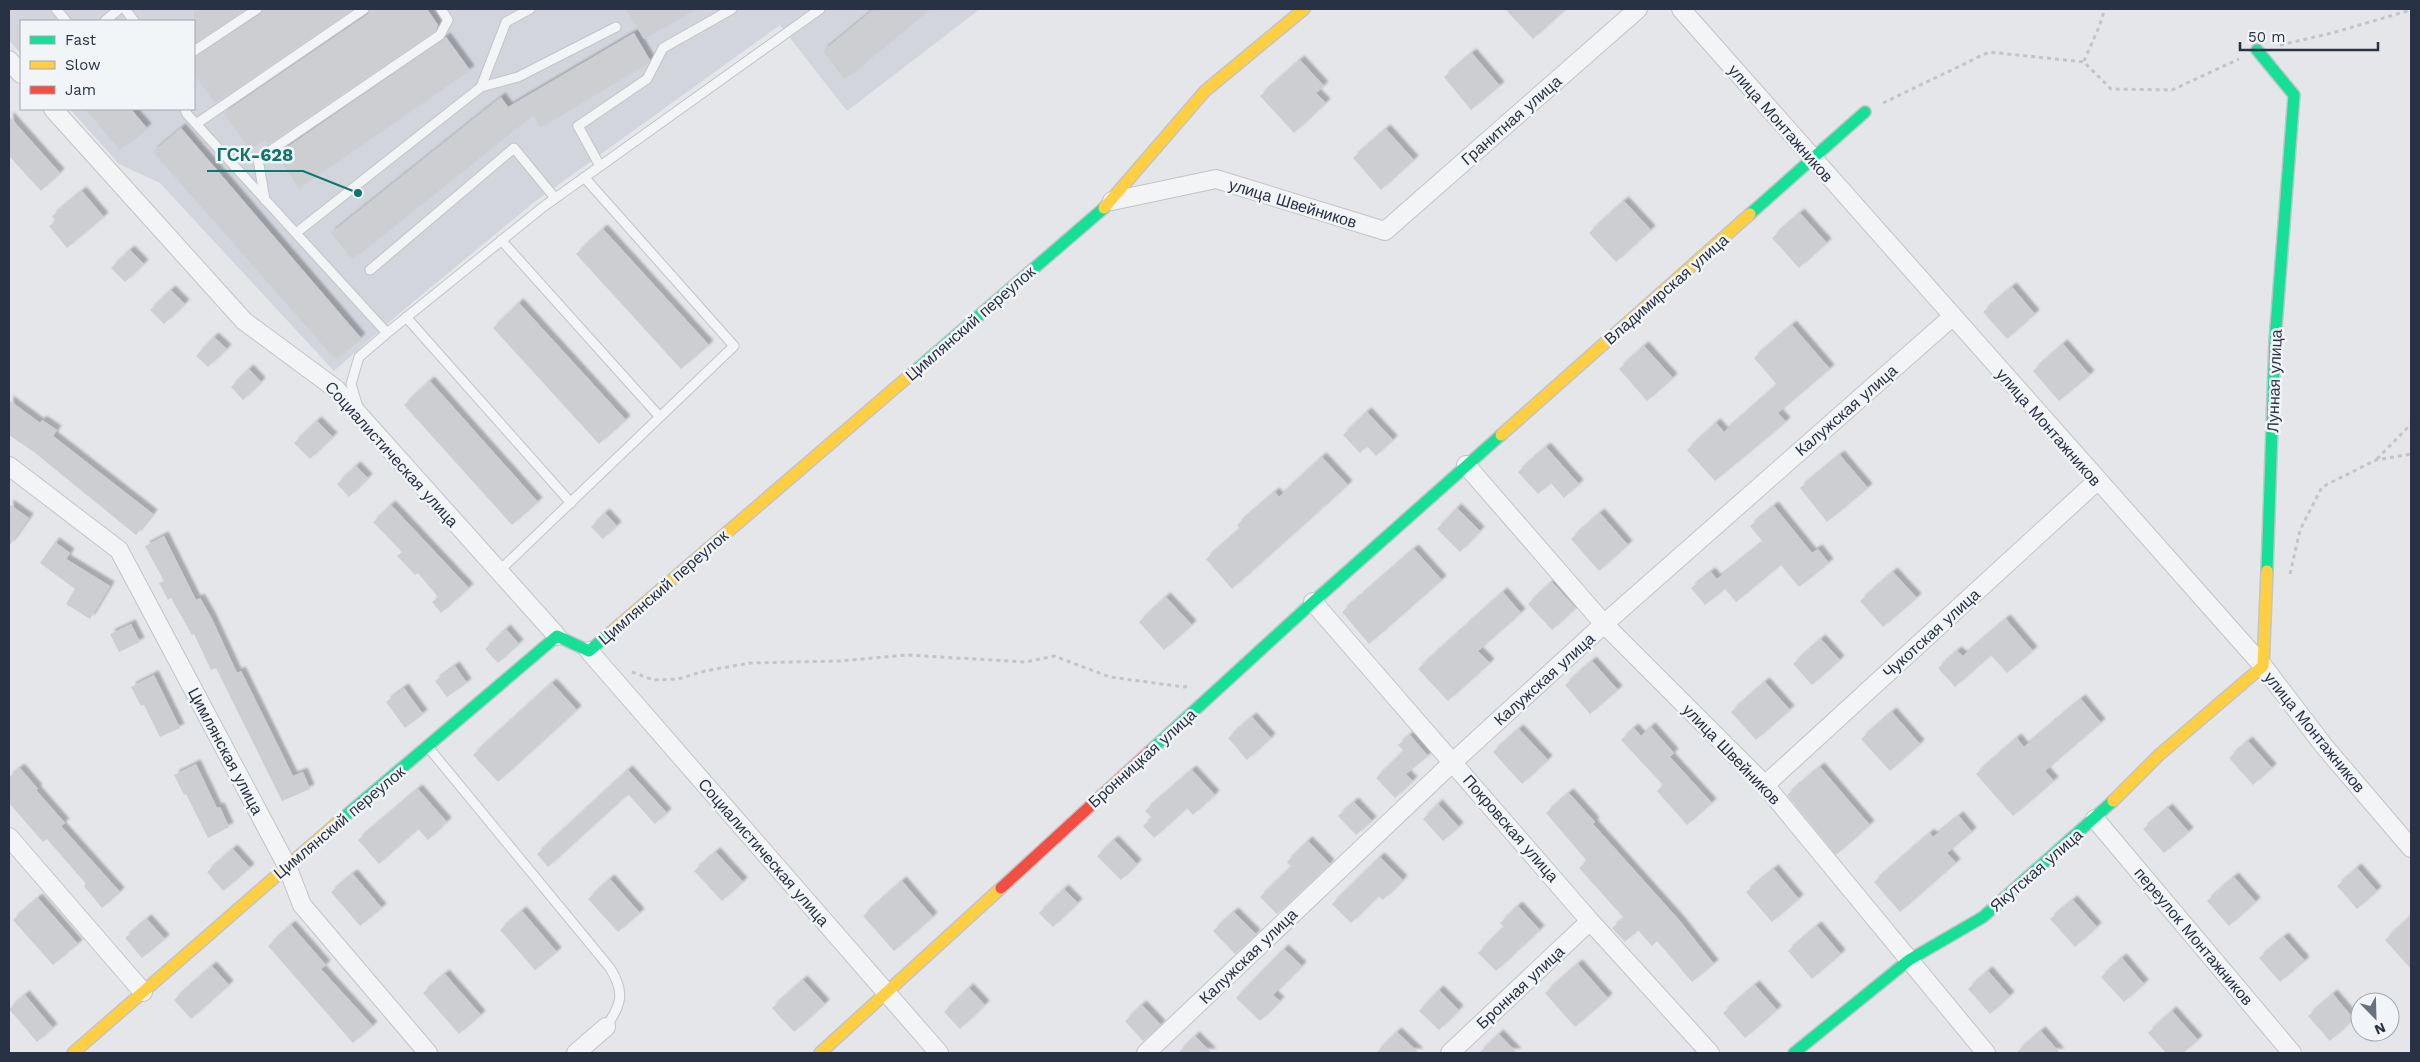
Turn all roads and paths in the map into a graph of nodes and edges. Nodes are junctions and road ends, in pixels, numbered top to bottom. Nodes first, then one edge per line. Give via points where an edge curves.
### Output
1 (56, 9) edge
2 (119, 9) edge
3 (125, 9) edge
4 (257, 9) edge
5 (364, 9) edge
6 (441, 9) edge
7 (530, 9) edge
8 (732, 9) edge
9 (1304, 9) edge
10 (1638, 9) edge
11 (1681, 9) edge
12 (2105, 9) edge
13 (2411, 10) edge
14 (814, 11) edge
15 (65, 20) edge
16 (106, 20) edge
17 (133, 20) edge
18 (616, 27) dead end
19 (195, 50) edge
20 (2257, 50) junction
21 (9, 60) edge
22 (2084, 62) junction
23 (20, 73) edge
24 (481, 87) junction
25 (54, 110) edge
26 (186, 110) edge
27 (1865, 112) joint
28 (196, 124) junction
29 (1813, 159) junction
30 (600, 166) junction
31 (584, 177) junction
32 (555, 198) junction
33 (265, 200) junction
34 (1112, 201) junction
35 (1385, 232) joint
36 (296, 233) junction
37 (501, 240) junction
38 (370, 270) dead end
39 (1952, 316) junction
40 (406, 317) junction
41 (387, 333) junction
42 (660, 417) junction
43 (2411, 424) edge
44 (372, 431) junction
45 (2411, 454) edge
46 (2376, 460) junction
47 (1466, 465) junction
48 (9, 466) edge
49 (2097, 481) junction
50 (571, 502) junction
51 (498, 572) junction
52 (2290, 577) dead end
53 (1312, 602) junction
54 (1604, 624) junction
55 (557, 636) junction
56 (589, 651) junction
57 (2262, 666) junction
58 (628, 671) dead end
59 (1192, 685) dead end
60 (428, 747) junction
61 (1453, 762) junction
62 (1765, 785) junction
63 (2095, 819) junction
64 (9, 837) edge
65 (2411, 848) edge
66 (287, 866) junction
67 (1590, 921) junction
68 (1909, 960) junction
69 (886, 991) junction
70 (143, 992) junction
71 (606, 1027) joint
72 (73, 1053) edge
73 (428, 1053) edge
74 (576, 1053) edge
75 (820, 1053) edge
76 (940, 1053) edge
77 (1146, 1053) edge
78 (1450, 1053) edge
79 (1710, 1053) edge
80 (1794, 1053) edge
81 (1986, 1053) edge
82 (2292, 1053) edge

1 - 15 lane
2 - 16 lane
3 - 17 lane
4 - 19 lane
5 - 28 lane
6 - 33 lane via 448,20 440,35 258,159
7 - 24 lane via 506,22
8 - 30 lane via 663,48 647,79 578,126
9 - 34 street, Цимлянский переулок via 1205,91
10 - 35 street, Гранитная улица
11 - 29 street, улица Монтажников
12 - 22 path
13 - 20 path
14 - 30 lane
18 - 24 lane via 518,77
20 - 22 path via 2172,90 2111,89
20 - 57 street, Лунная улица via 2294,95 2275,341
21 - 23 street
22 - 27 path via 1989,52
24 - 36 lane
25 - 44 street, Социалистическая улица via 244,321 336,389
26 - 28 lane
27 - 29 street, Владимирская улица
28 - 33 lane
29 - 39 street, улица Монтажников
29 - 47 street, Владимирская улица
30 - 31 lane
31 - 32 lane
31 - 42 lane via 734,346
32 - 37 lane
32 - 38 lane via 514,148
33 - 36 lane
34 - 35 street, улица Швейников via 1216,179
34 - 56 street, Цимлянский переулок
36 - 41 lane
37 - 40 lane
37 - 42 lane
39 - 49 street, улица Монтажников
39 - 54 street, Калужская улица
40 - 41 lane
40 - 50 lane
41 - 44 lane via 359,357 351,384 356,403
42 - 50 lane
43 - 46 path
44 - 51 street, Социалистическая улица
45 - 46 path
46 - 52 path via 2322,487 2300,530
47 - 53 street, Бронницкая улица
47 - 54 street, улица Швейников
48 - 66 street, Цимлянская улица via 119,550
49 - 57 street, улица Монтажников
49 - 62 street, Чукотская улица
50 - 51 lane
51 - 55 street, Социалистическая улица
53 - 61 street, Покровская улица
53 - 69 street, Бронницкая улица
54 - 61 street, Калужская улица
54 - 62 street, улица Швейников
55 - 56 street, Цимлянский переулок
55 - 60 street, Цимлянский переулок
56 - 69 street, Социалистическая улица
57 - 63 street, Якутская улица via 2159,756
57 - 65 street, улица Монтажников via 2324,746
58 - 59 path via 654,680 678,679 750,663 840,661 907,655 1026,662 1054,656 1110,678 1184,687
60 - 66 street, Цимлянский переулок
60 - 71 lane via 620,983 619,1005
61 - 67 street, Покровская улица
61 - 77 street, Калужская улица
62 - 68 street, улица Швейников
63 - 68 street, Якутская улица via 1983,917
63 - 82 street, переулок Монтажников
64 - 70 street
66 - 70 street, Цимлянский переулок
66 - 73 street, Цимлянская улица via 302,905
67 - 78 street, Бронная улица
67 - 79 street, Покровская улица
68 - 80 street, Якутская улица
68 - 81 street, улица Швейников
69 - 75 street, Бронницкая улица
69 - 76 street, Социалистическая улица
70 - 72 street, Цимлянский переулок
71 - 74 street

